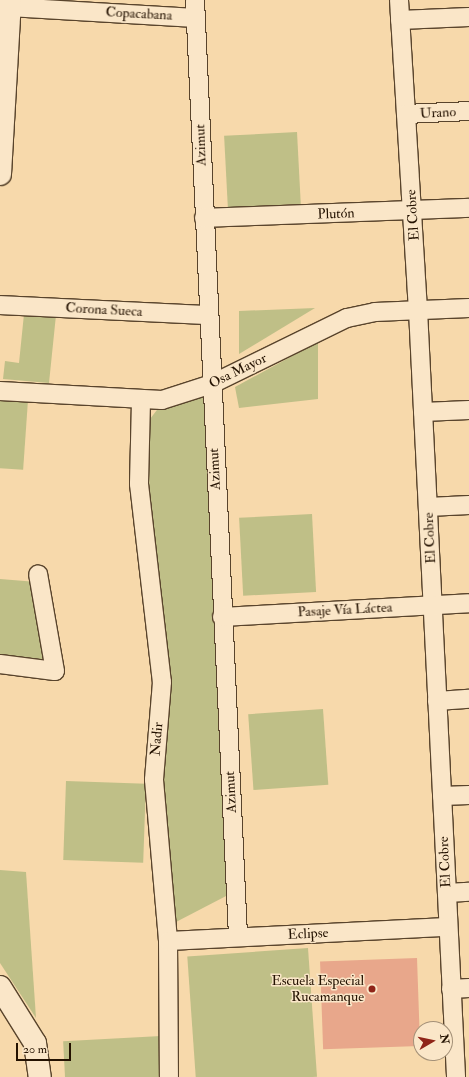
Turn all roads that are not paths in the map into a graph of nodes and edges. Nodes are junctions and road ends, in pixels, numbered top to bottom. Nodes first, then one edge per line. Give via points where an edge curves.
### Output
1 (399, 0) edge
2 (10, 3) edge
3 (196, 9) edge
4 (469, 17) edge
5 (400, 20) junction
6 (469, 111) edge
7 (406, 114) junction
8 (1, 136) edge
9 (0, 174) edge
10 (469, 208) edge
11 (412, 211) junction
12 (204, 218) junction
13 (0, 305) edge
14 (469, 308) edge
15 (418, 310) junction
16 (207, 315) junction
17 (212, 384) junction
18 (0, 391) edge
19 (141, 401) junction
20 (469, 410) edge
21 (423, 412) junction
22 (469, 505) edge
23 (428, 507) junction
24 (38, 574) dead end
25 (469, 603) edge
26 (433, 605) junction
27 (222, 617) junction
28 (0, 664) edge
29 (469, 699) edge
30 (437, 701) junction
31 (469, 795) edge
32 (442, 796) junction
33 (469, 892) edge
34 (447, 893) junction
35 (448, 927) junction
36 (238, 937) junction
37 (168, 941) junction
38 (0, 987) edge
39 (469, 988) edge
40 (451, 989) junction
41 (40, 1077) edge
42 (169, 1077) edge
43 (456, 1077) edge

1 - 5 street, El Cobre
2 - 3 street, Copacabana
2 - 8 street
3 - 12 street, Azimut
4 - 5 street
5 - 7 street, El Cobre
6 - 7 street, Urano
7 - 11 street, El Cobre
8 - 9 street
10 - 11 street, Plutón
11 - 12 street, Plutón
11 - 15 street, El Cobre
12 - 16 street, Azimut
13 - 16 street, Corona Sueca
14 - 15 street, Osa Mayor
15 - 17 street, Osa Mayor via 347,318
15 - 21 street, El Cobre
16 - 17 street, Azimut
17 - 19 street, Osa Mayor via 181,396
17 - 27 street, Azimut
18 - 19 street, Osa Mayor
19 - 37 street, Nadir via 139,484 162,682 154,780
20 - 21 street
21 - 23 street, El Cobre
22 - 23 street
23 - 26 street, El Cobre
24 - 28 street via 55,671
25 - 26 street, Pasaje Vía Láctea
26 - 27 street, Pasaje Vía Láctea
26 - 30 street, El Cobre
27 - 36 street, Azimut
29 - 30 street
30 - 32 street, El Cobre
31 - 32 street
32 - 34 street, El Cobre
33 - 34 street
34 - 35 street, El Cobre
35 - 36 street, Eclipse
35 - 40 street, El Cobre
36 - 37 street, Eclipse
37 - 42 street, Nadir
38 - 41 street via 35,1043
39 - 40 street
40 - 43 street, El Cobre

